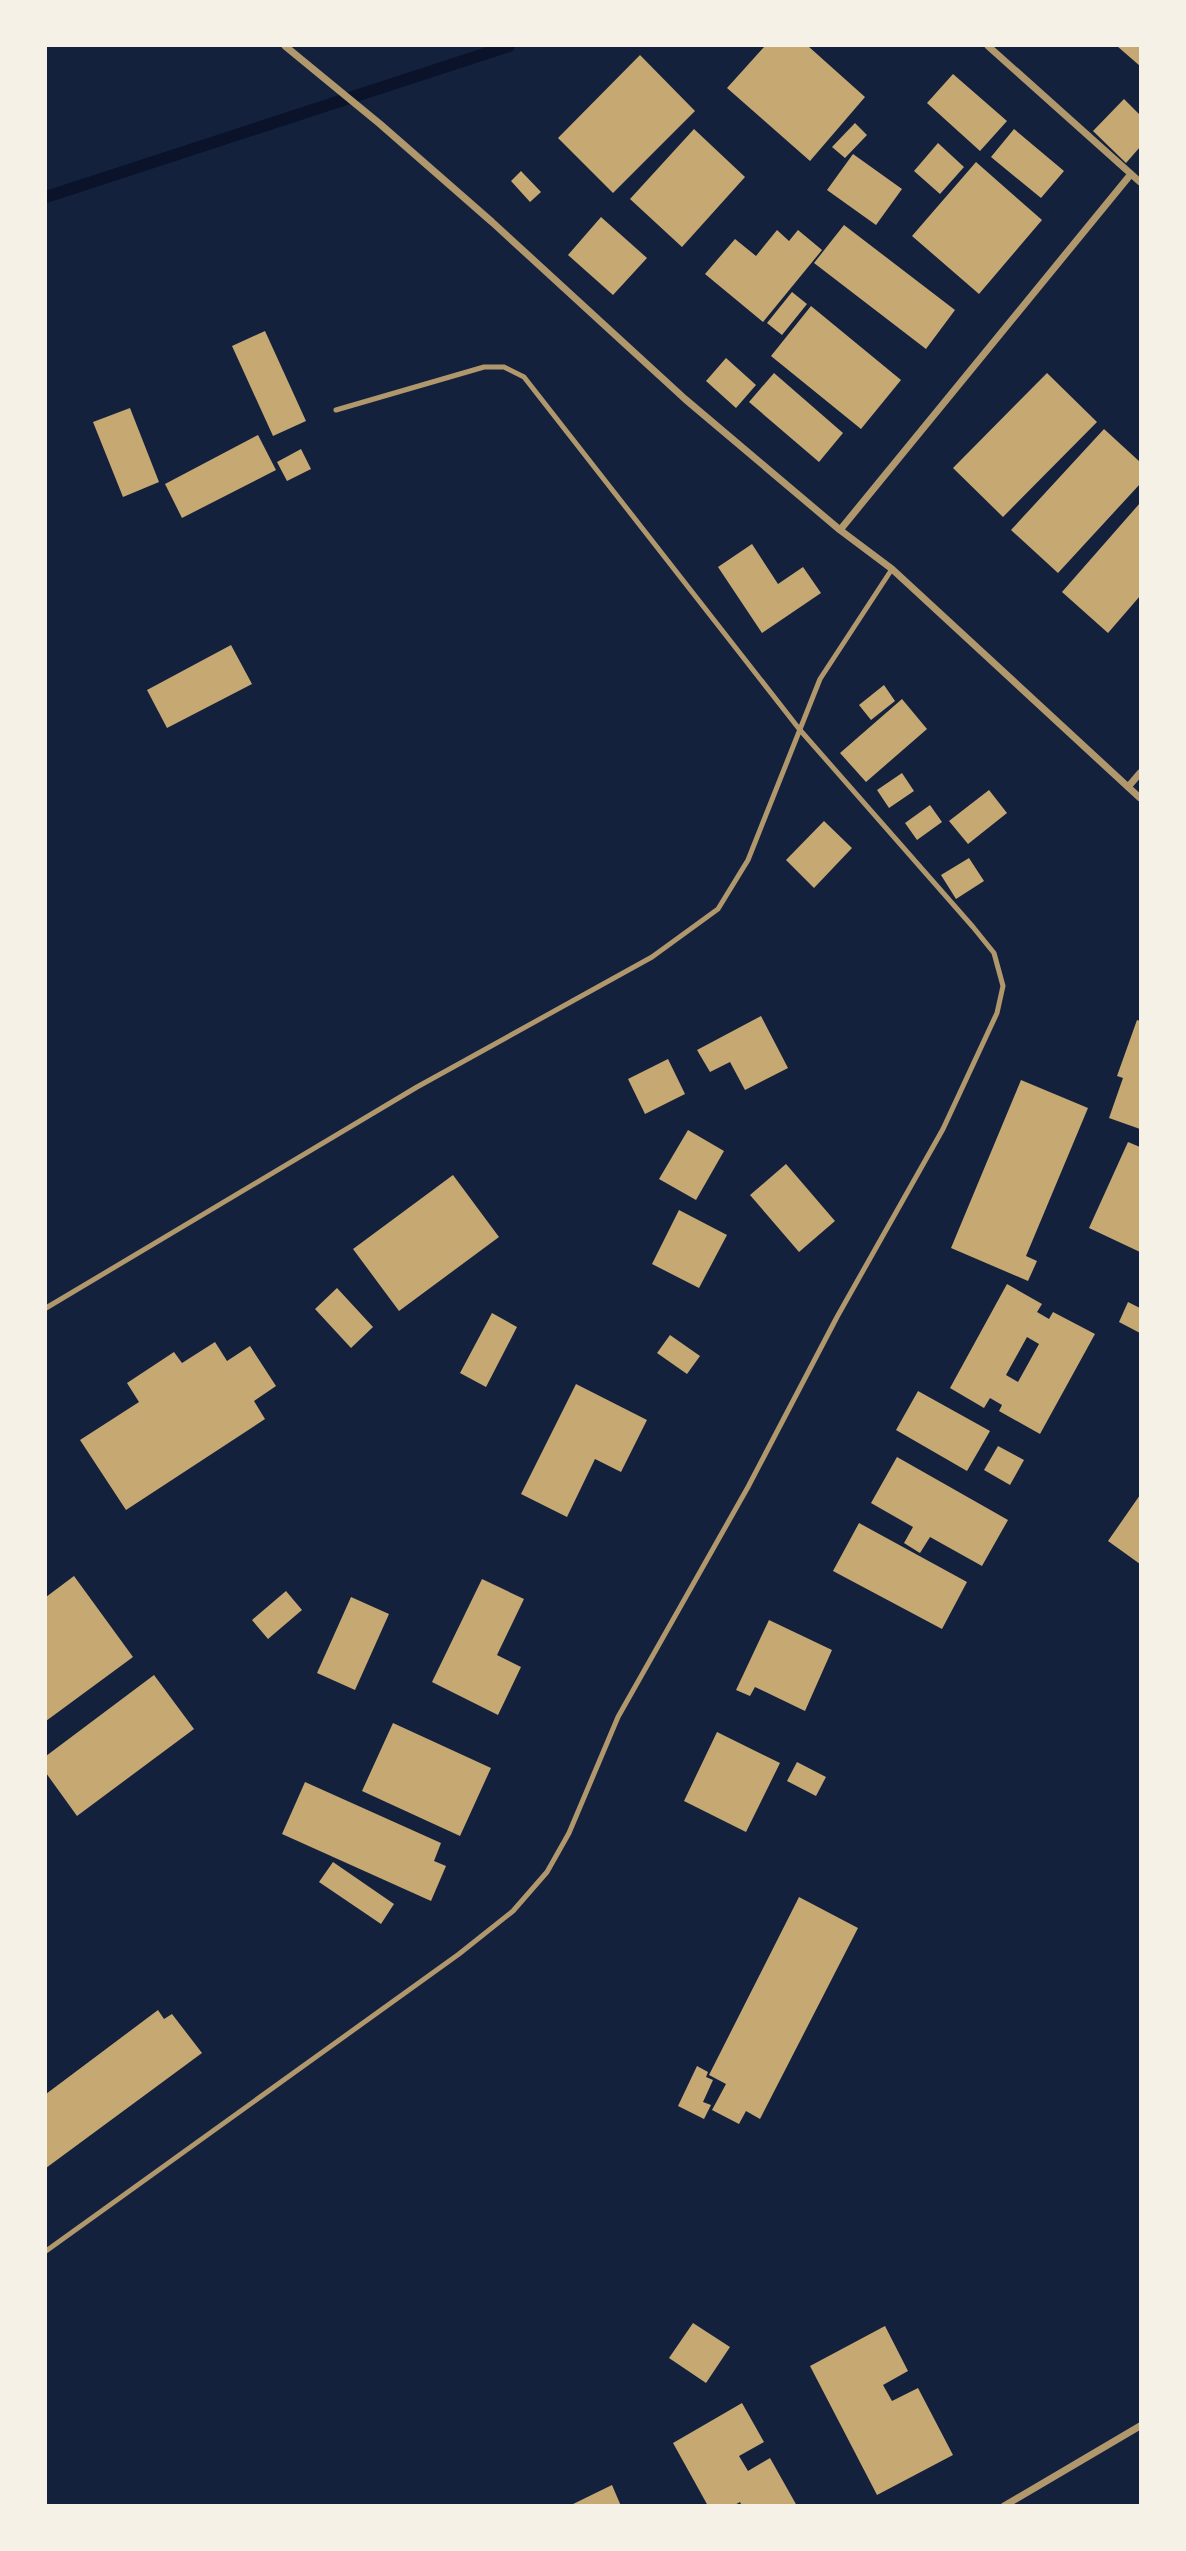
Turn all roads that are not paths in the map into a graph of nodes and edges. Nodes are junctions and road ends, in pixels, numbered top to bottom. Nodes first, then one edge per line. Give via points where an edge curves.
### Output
1 (285, 46) edge
2 (988, 46) edge
3 (1131, 174) junction
4 (1140, 182) edge
5 (336, 410) dead end
6 (840, 530) junction
7 (892, 569) junction
8 (800, 730) junction
9 (1140, 773) edge
10 (1129, 787) junction
11 (1140, 798) edge
12 (46, 1308) edge
13 (46, 2251) edge
14 (1140, 2426) edge
15 (1004, 2505) edge

1 - 6 street via 380,124 685,399
2 - 3 street
3 - 4 street
3 - 6 street
5 - 8 lane via 484,367 504,367 524,377
6 - 7 street
7 - 8 lane via 820,679
7 - 10 street
8 - 12 lane via 748,859 718,909 652,957 417,1087
8 - 13 lane via 994,953 1003,986 998,1013 943,1129 618,1717 569,1833 547,1872 513,1911 459,1954
9 - 10 street
10 - 11 street
14 - 15 street

